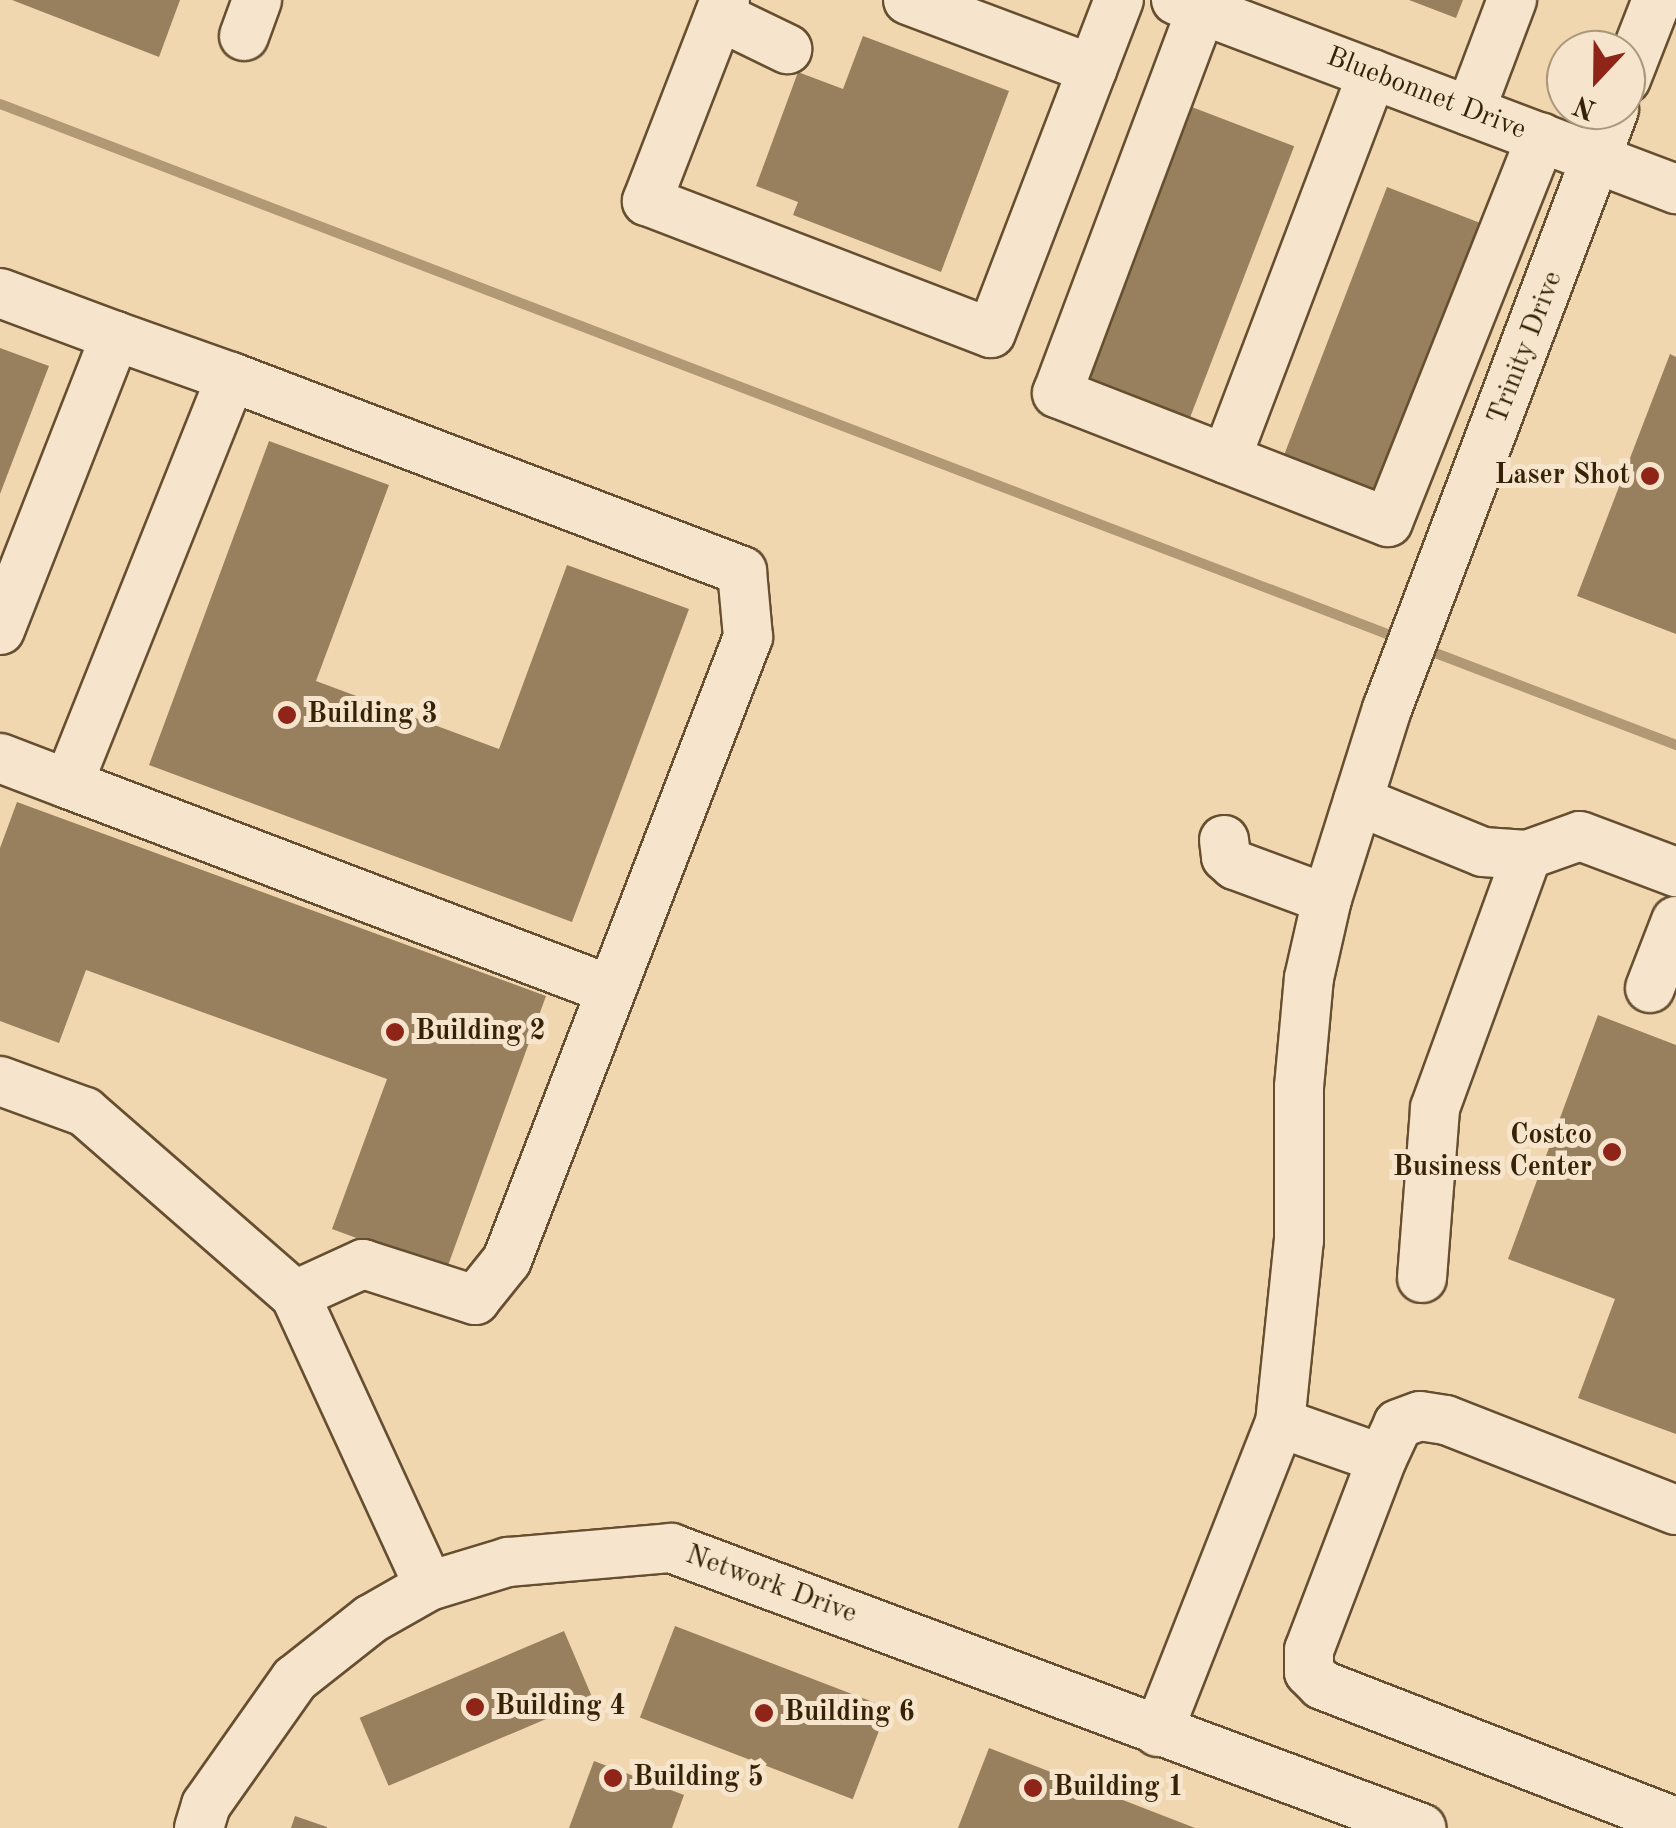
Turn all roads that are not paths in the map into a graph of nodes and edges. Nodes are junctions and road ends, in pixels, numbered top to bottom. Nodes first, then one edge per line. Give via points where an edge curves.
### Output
1 (908, 0) edge
2 (1119, 0) edge
3 (1512, 0) edge
4 (1657, 0) edge
5 (1195, 4) edge
6 (722, 8) edge
7 (1645, 30) edge
8 (786, 49) dead end
9 (1092, 70) junction
10 (1372, 74) junction
11 (1470, 111) junction
12 (1606, 130) edge
13 (1541, 137) junction
14 (1596, 158) junction
15 (1676, 189) edge
16 (0, 293) edge
17 (115, 336) junction
18 (231, 378) junction
19 (1226, 459) junction
20 (0, 630) edge
21 (0, 758) edge
22 (68, 784) junction
23 (1358, 801) junction
24 (1224, 840) dead end
25 (1528, 855) junction
26 (1676, 872) edge
27 (1327, 900) junction
28 (1676, 921) edge
29 (1650, 988) dead end
30 (611, 990) junction
31 (0, 1081) edge
32 (1422, 1278) dead end
33 (296, 1295) junction
34 (1280, 1423) junction
35 (1382, 1459) junction
36 (1676, 1510) edge
37 (429, 1586) junction
38 (1158, 1732) junction
39 (1676, 1822) edge
40 (198, 1828) edge
41 (1421, 1828) edge

1 - 9 street
2 - 9 street
3 - 11 street
4 - 7 street
5 - 10 street, Bluebonnet Drive
5 - 19 street via 1057,393
6 - 8 street
6 - 9 street via 647,201 991,333
10 - 11 street, Bluebonnet Drive
10 - 19 street
11 - 13 street, Bluebonnet Drive
12 - 14 street, Trinity Drive
13 - 14 street, Bluebonnet Drive
13 - 19 street via 1388,522
14 - 15 street, Bluebonnet Drive
14 - 23 street, Trinity Drive
16 - 17 street
17 - 18 street
17 - 20 street
18 - 22 street
18 - 30 street via 742,571 748,637
21 - 22 street
22 - 30 street
23 - 25 street via 1483,852
23 - 27 street, Trinity Drive
24 - 27 street via 1226,858 1235,865
25 - 26 street via 1580,836
25 - 32 street via 1435,1108
27 - 34 street, Trinity Drive via 1309,978 1298,1087 1299,1240
28 - 29 street
30 - 33 street via 507,1260 474,1300 363,1264
31 - 33 street via 86,1112
33 - 37 street
34 - 35 street
34 - 38 street, Trinity Drive
35 - 36 street via 1398,1424 1420,1416 1446,1420
35 - 39 street via 1309,1650 1309,1672 1322,1685
37 - 38 street, Network Drive via 508,1562 671,1548
37 - 40 street, Network Drive via 371,1619 295,1679 206,1805
38 - 41 street, Network Drive

